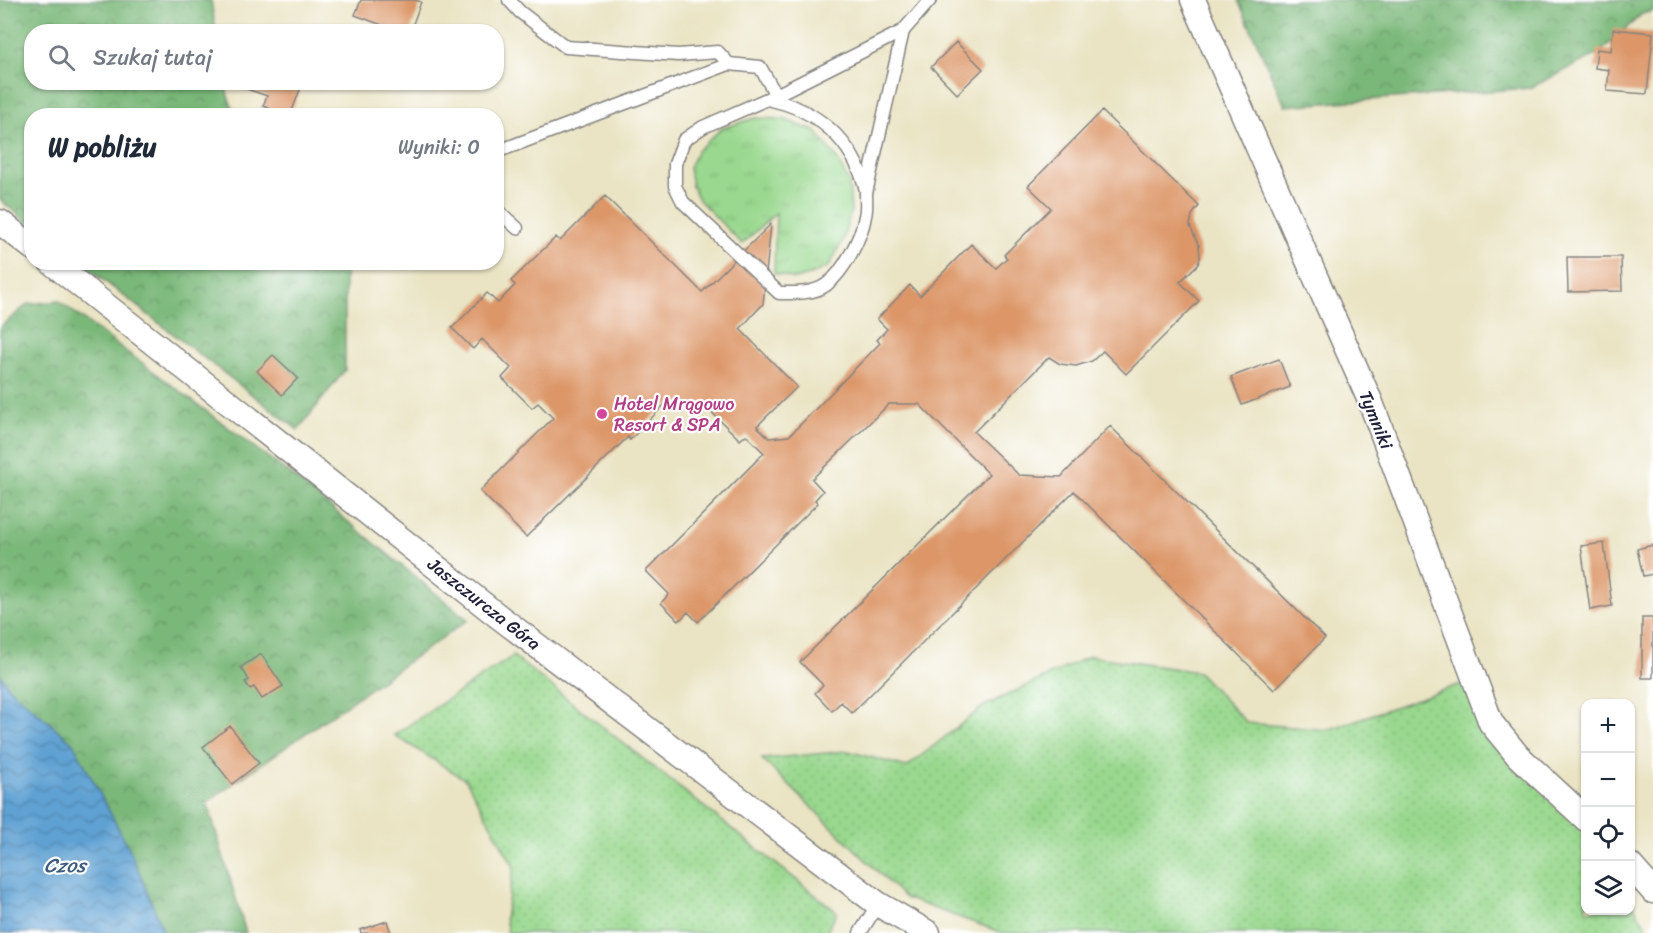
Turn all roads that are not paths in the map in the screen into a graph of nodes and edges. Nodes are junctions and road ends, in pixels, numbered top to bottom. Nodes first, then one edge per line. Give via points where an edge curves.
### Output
1 (509, 0) edge
2 (930, 0) edge
3 (1193, 0) edge
4 (903, 31) junction
5 (729, 64) junction
6 (772, 97) junction
7 (504, 149) edge
8 (866, 193) junction
9 (504, 216) edge
10 (0, 222) edge
11 (517, 228) dead end
12 (24, 241) edge
13 (61, 270) edge
14 (1581, 814) edge
15 (1635, 871) edge
16 (1653, 891) edge
17 (878, 904) junction
18 (860, 933) edge
19 (928, 933) edge

1 - 5 lane via 566,47 678,55 718,52
2 - 4 lane
3 - 14 street, Tymniki via 1371,403 1491,723 1518,756
4 - 6 lane
4 - 8 lane
5 - 6 lane via 760,67
5 - 7 lane
6 - 8 lane via 822,120 849,149
6 - 8 lane via 703,127 684,140 675,164 675,186 683,202 779,293 802,293 825,286 841,270 865,217
9 - 11 lane
10 - 12 street
13 - 17 street, Jaszczurcza Góra via 498,616
15 - 16 street
17 - 18 lane
17 - 19 street, Jaszczurcza Góra

